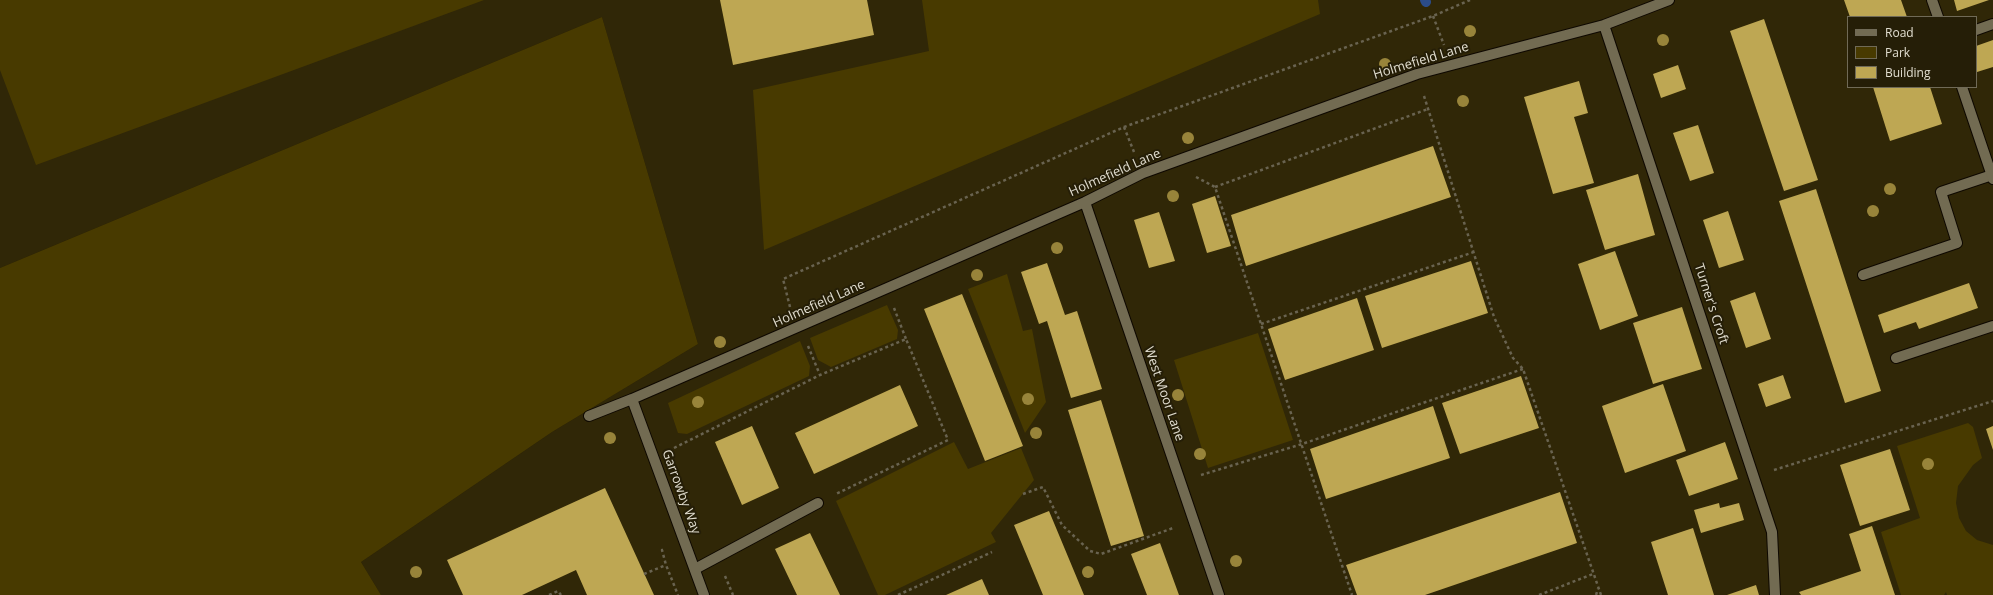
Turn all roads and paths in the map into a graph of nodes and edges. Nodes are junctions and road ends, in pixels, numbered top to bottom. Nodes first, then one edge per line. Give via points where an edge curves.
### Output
1 (1470, 0) edge
2 (1669, 0) edge
3 (1932, 0) edge
4 (1433, 16) junction
5 (1938, 16) edge
6 (1993, 24) edge
7 (1604, 25) junction
8 (1977, 30) edge
9 (1450, 64) junction
10 (1417, 74) junction
11 (1962, 88) edge
12 (1428, 109) junction
13 (1124, 127) junction
14 (1170, 163) junction
15 (1143, 173) junction
16 (1992, 177) edge
17 (1215, 188) junction
18 (1085, 202) junction
19 (1474, 252) junction
20 (1863, 275) dead end
21 (886, 288) junction
22 (1261, 324) junction
23 (799, 326) junction
24 (1993, 326) edge
25 (906, 339) junction
26 (1896, 358) dead end
27 (1523, 369) junction
28 (820, 375) junction
29 (632, 399) junction
30 (1993, 400) edge
31 (589, 416) dead end
32 (1302, 444) junction
33 (676, 455) dead end
34 (1255, 459) junction
35 (1257, 463) dead end
36 (1755, 477) junction
37 (1180, 482) junction
38 (1023, 494) dead end
39 (818, 503) joint
40 (1193, 521) junction
41 (992, 552) dead end
42 (717, 558) junction
43 (666, 566) dead end
44 (695, 569) junction
45 (644, 574) dead end
46 (1593, 574) junction
47 (1599, 588) junction
48 (549, 595) edge
49 (561, 595) edge
50 (704, 595) edge
51 (733, 595) edge
52 (898, 595) edge
53 (1219, 595) edge
54 (1352, 595) edge
55 (1539, 595) edge
56 (1596, 595) edge
57 (1601, 595) edge
58 (1775, 595) edge

1 - 4 path
2 - 7 street, Holmefield Lane
3 - 5 street
4 - 9 path
4 - 13 path
6 - 8 street
7 - 9 street, Holmefield Lane
7 - 36 street, Turner's Croft
9 - 10 street, Holmefield Lane
10 - 12 path
10 - 14 street, Holmefield Lane
11 - 16 street
12 - 17 path
12 - 19 path
13 - 15 path
13 - 23 path via 783,279 788,300
14 - 15 street, Holmefield Lane
14 - 17 path
15 - 18 street, Holmefield Lane
16 - 20 street via 1941,192 1957,243
17 - 22 path
18 - 21 street, Holmefield Lane
18 - 37 street, West Moor Lane
19 - 22 path
19 - 27 path via 1494,317 1513,358
21 - 23 street, Holmefield Lane
21 - 25 path
22 - 32 path
23 - 28 path
23 - 29 street, Holmefield Lane
24 - 26 street
25 - 28 path
25 - 39 path via 948,440
27 - 32 path
27 - 46 path
28 - 33 path via 673,448
29 - 31 street, Holmefield Lane
29 - 44 street, Garrowby Way
30 - 36 path
32 - 34 path
32 - 54 path
34 - 35 path
34 - 37 path
36 - 58 street, Turner's Croft via 1772,532
37 - 40 street, West Moor Lane
38 - 40 path via 1043,487 1062,525 1090,551 1101,554
39 - 42 street
40 - 53 street, West Moor Lane
41 - 52 path
42 - 44 street
42 - 51 path
43 - 45 path
44 - 50 street, Garrowby Way
46 - 47 path
46 - 55 path
47 - 56 path
47 - 57 path
48 - 49 path via 558,591

